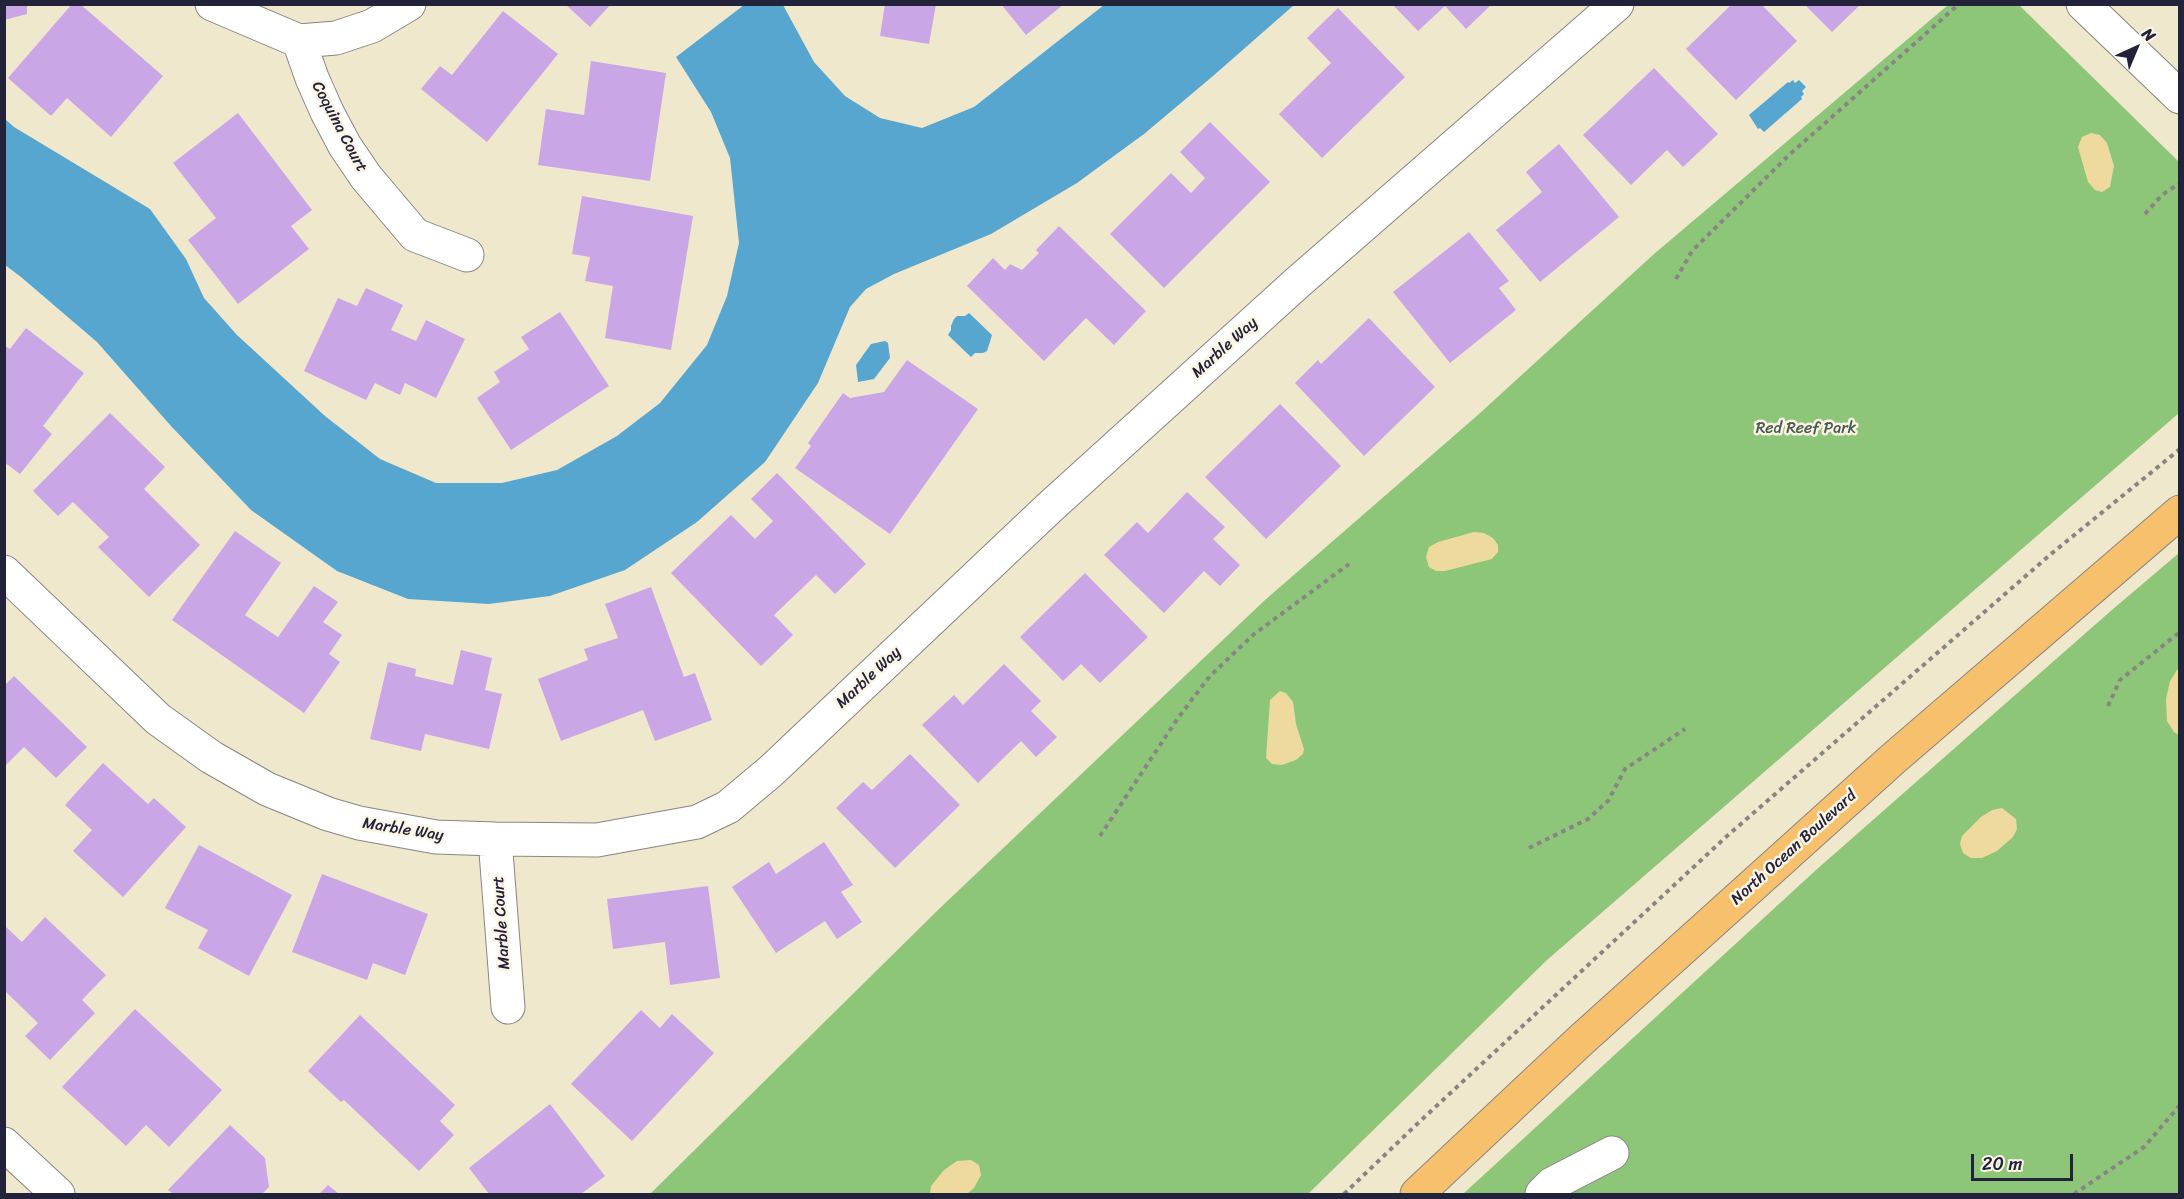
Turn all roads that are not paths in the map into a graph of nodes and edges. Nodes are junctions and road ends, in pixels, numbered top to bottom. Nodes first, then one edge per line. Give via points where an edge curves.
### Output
1 (212, 4) edge
2 (409, 4) edge
3 (1617, 4) edge
4 (2083, 4) edge
5 (299, 41) junction
6 (2180, 97) edge
7 (467, 255) dead end
8 (2180, 512) edge
9 (4, 572) edge
10 (495, 839) junction
11 (508, 1007) dead end
12 (4, 1144) edge
13 (1612, 1153) dead end
14 (58, 1194) edge
15 (1417, 1194) edge
16 (1542, 1194) edge

1 - 5 street
2 - 5 street via 372,26 336,38
3 - 10 street, Marble Way via 1288,291 728,807 697,822 597,840
4 - 6 street
5 - 7 street, Coquina Court via 327,112 366,177 415,235
8 - 15 main road, North Ocean Boulevard via 1894,758
9 - 10 street, Marble Way via 158,719 211,757 267,789 359,823 436,837
10 - 11 street, Marble Court
12 - 14 street
13 - 16 street via 1552,1184

